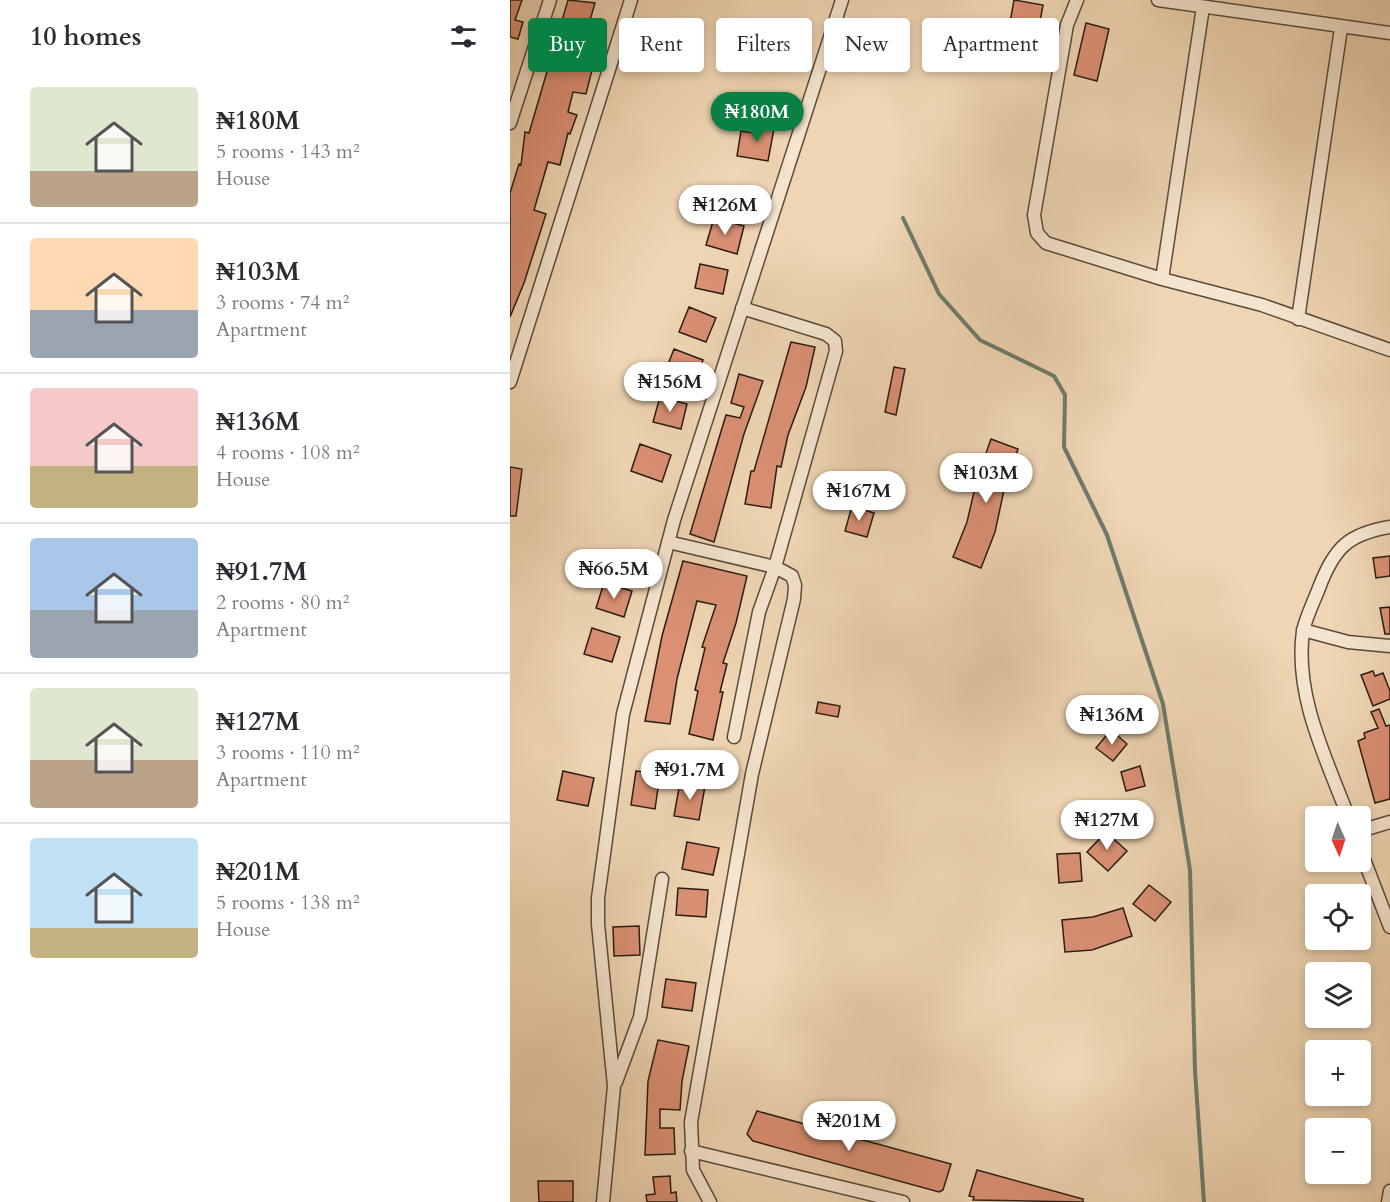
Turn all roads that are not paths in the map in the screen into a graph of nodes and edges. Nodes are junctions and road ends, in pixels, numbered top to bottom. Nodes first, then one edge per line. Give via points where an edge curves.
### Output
1 (550, 0) edge
2 (631, 0) edge
3 (842, 0) edge
4 (1077, 0) edge
5 (1158, 0) edge
6 (1203, 7) junction
7 (1341, 28) junction
8 (1390, 33) edge
9 (510, 123) edge
10 (1162, 279) junction
11 (742, 308) junction
12 (1298, 319) junction
13 (1390, 350) edge
14 (510, 382) edge
15 (1390, 527) edge
16 (668, 542) junction
17 (775, 567) junction
18 (1304, 630) junction
19 (1390, 646) edge
20 (734, 737) dead end
21 (1344, 806) edge
22 (1390, 822) edge
23 (1371, 828) edge
24 (1369, 872) edge
25 (662, 879) dead end
26 (1390, 927) edge
27 (614, 1086) junction
28 (691, 1151) junction
29 (1390, 1191) edge
30 (603, 1202) edge
31 (710, 1202) edge
32 (903, 1202) edge
33 (1388, 1202) edge

1 - 9 street
2 - 14 street
3 - 11 street
4 - 10 street via 1067,25 1034,215 1036,233 1046,243
5 - 6 street
6 - 7 street
6 - 10 street
7 - 8 street
7 - 12 street
10 - 12 street via 1262,305
11 - 16 street
11 - 17 street via 835,340 836,351
12 - 13 street
15 - 18 street via 1368,530 1346,542 1329,562
16 - 17 street
16 - 27 street via 623,714 600,868 598,924
17 - 20 street via 759,612
17 - 28 street via 792,576 794,598 752,774 692,1122
18 - 19 street via 1348,642
18 - 21 street via 1305,689 1310,715
22 - 23 street
24 - 26 street
25 - 27 street via 640,1017
27 - 30 street
28 - 31 street via 693,1170
28 - 32 street
29 - 33 street

